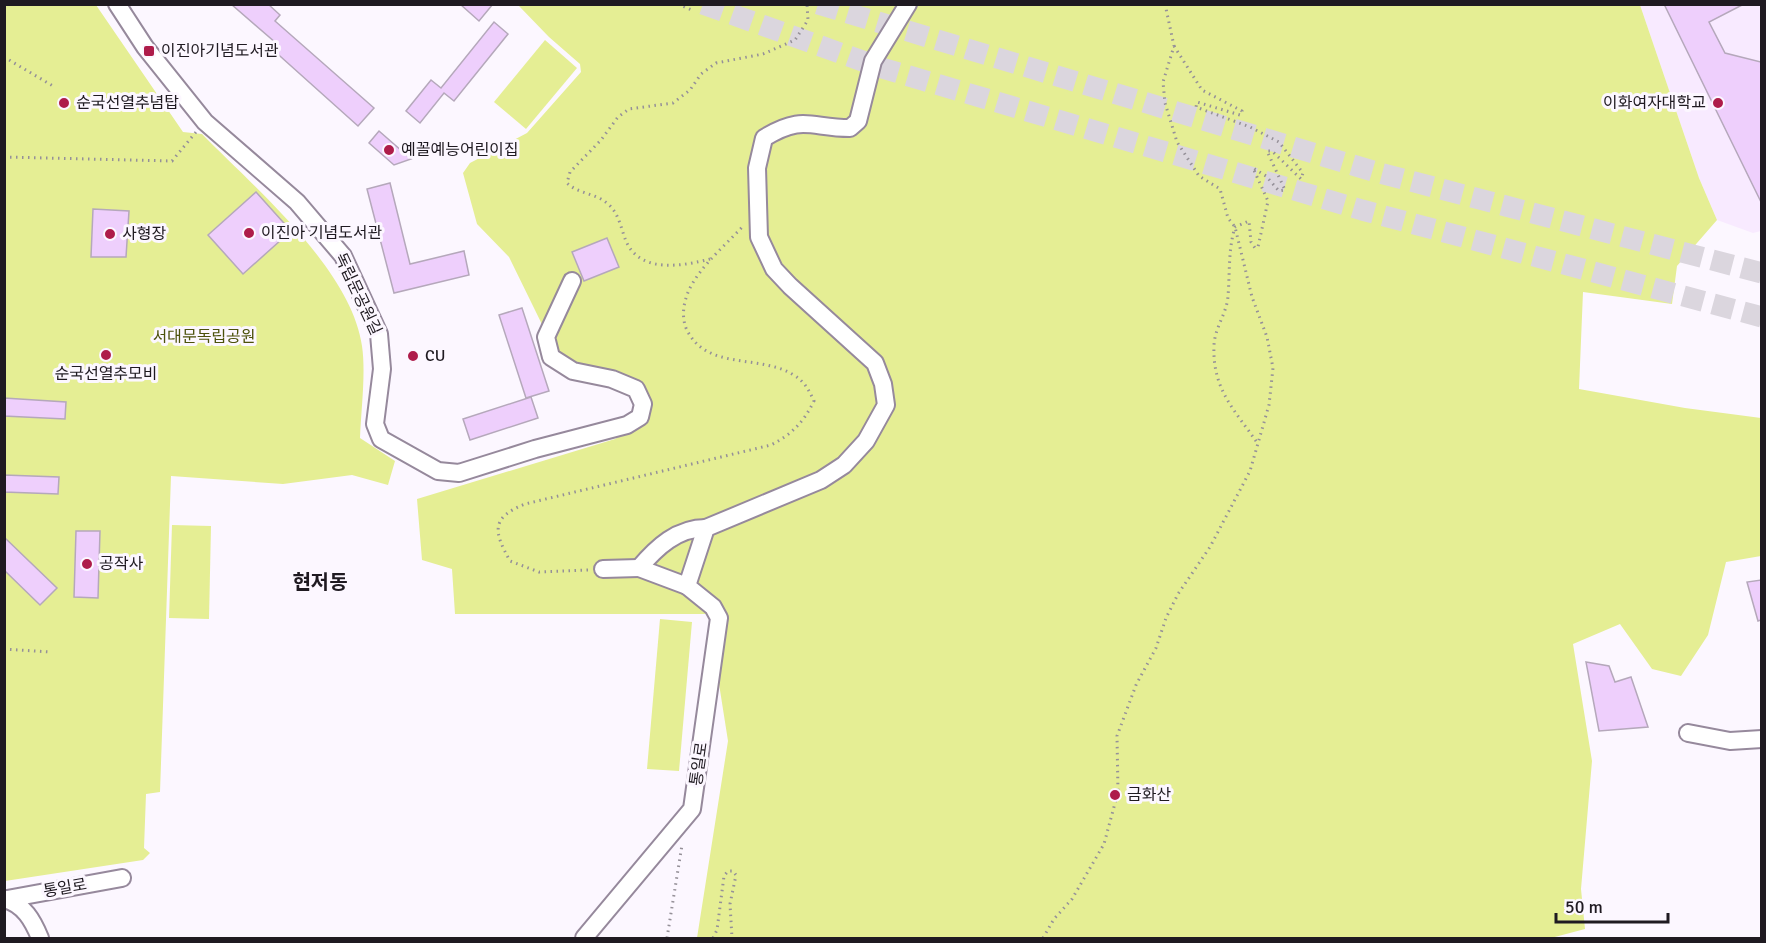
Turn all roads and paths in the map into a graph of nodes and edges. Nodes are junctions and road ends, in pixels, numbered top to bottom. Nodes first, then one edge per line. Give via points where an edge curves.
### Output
1 (117, 4) edge
2 (678, 4) edge
3 (807, 4) edge
4 (908, 4) edge
5 (1165, 4) edge
6 (694, 11) dead end
7 (1174, 46) junction
8 (4, 57) edge
9 (53, 86) dead end
10 (205, 122) junction
11 (4, 157) edge
12 (758, 210) junction
13 (1234, 227) junction
14 (711, 258) junction
15 (572, 281) dead end
16 (1258, 444) junction
17 (706, 528) junction
18 (639, 568) junction
19 (603, 569) joint
20 (687, 586) junction
21 (4, 649) edge
22 (50, 652) dead end
23 (1688, 733) dead end
24 (1761, 739) edge
25 (679, 825) junction
26 (122, 878) dead end
27 (6, 899) edge
28 (40, 939) edge
29 (584, 939) edge
30 (667, 939) edge
31 (713, 939) edge
32 (732, 939) edge
33 (1043, 939) edge

1 - 10 street, 독립문공원길 via 145,47
2 - 6 path
3 - 14 path via 808,20 795,40 764,54 716,63 673,104 629,109 570,172 567,183 574,189 609,204 627,244 642,258 670,267
4 - 12 street via 873,61 858,121 850,128 789,124 764,138 757,168
5 - 7 path
7 - 13 path via 1163,82 1177,142 1199,176 1220,189
7 - 13 path via 1202,90 1242,111 1240,115 1197,102 1196,107 1279,142 1303,173 1301,179 1272,151 1267,151 1285,190 1279,191 1253,168 1268,201 1258,247 1251,242 1249,221
8 - 9 path
10 - 11 path via 172,161
10 - 15 street, 독립문공원길 via 297,202 343,256 379,334 382,369 375,424 381,439 438,471 459,473 627,425 640,417 643,404 636,388 573,371 551,357 546,337
12 - 14 path
12 - 17 street via 759,237 774,268 875,363 884,384 886,405 866,441 844,465 821,480
13 - 16 path via 1273,368 1269,405
13 - 16 path via 1228,298 1214,346 1220,388
14 - 19 path via 684,304 690,336 709,354 789,372 806,383 814,401 794,432 771,445 525,504 506,512 498,527 510,561 539,572
16 - 33 path via 1237,498 1178,594 1136,685 1117,736 1118,792 1104,844
17 - 18 street via 694,528 658,546
17 - 20 street
18 - 19 street
18 - 20 street
20 - 25 street, 통일로 via 713,607 720,618 692,808
21 - 22 path
23 - 24 street via 1731,741
25 - 29 street, 통일로
25 - 30 path via 683,838
26 - 27 street, 통일로
27 - 28 street, 통일로 via 25,911
31 - 32 path via 724,876 733,871 736,875 730,904

